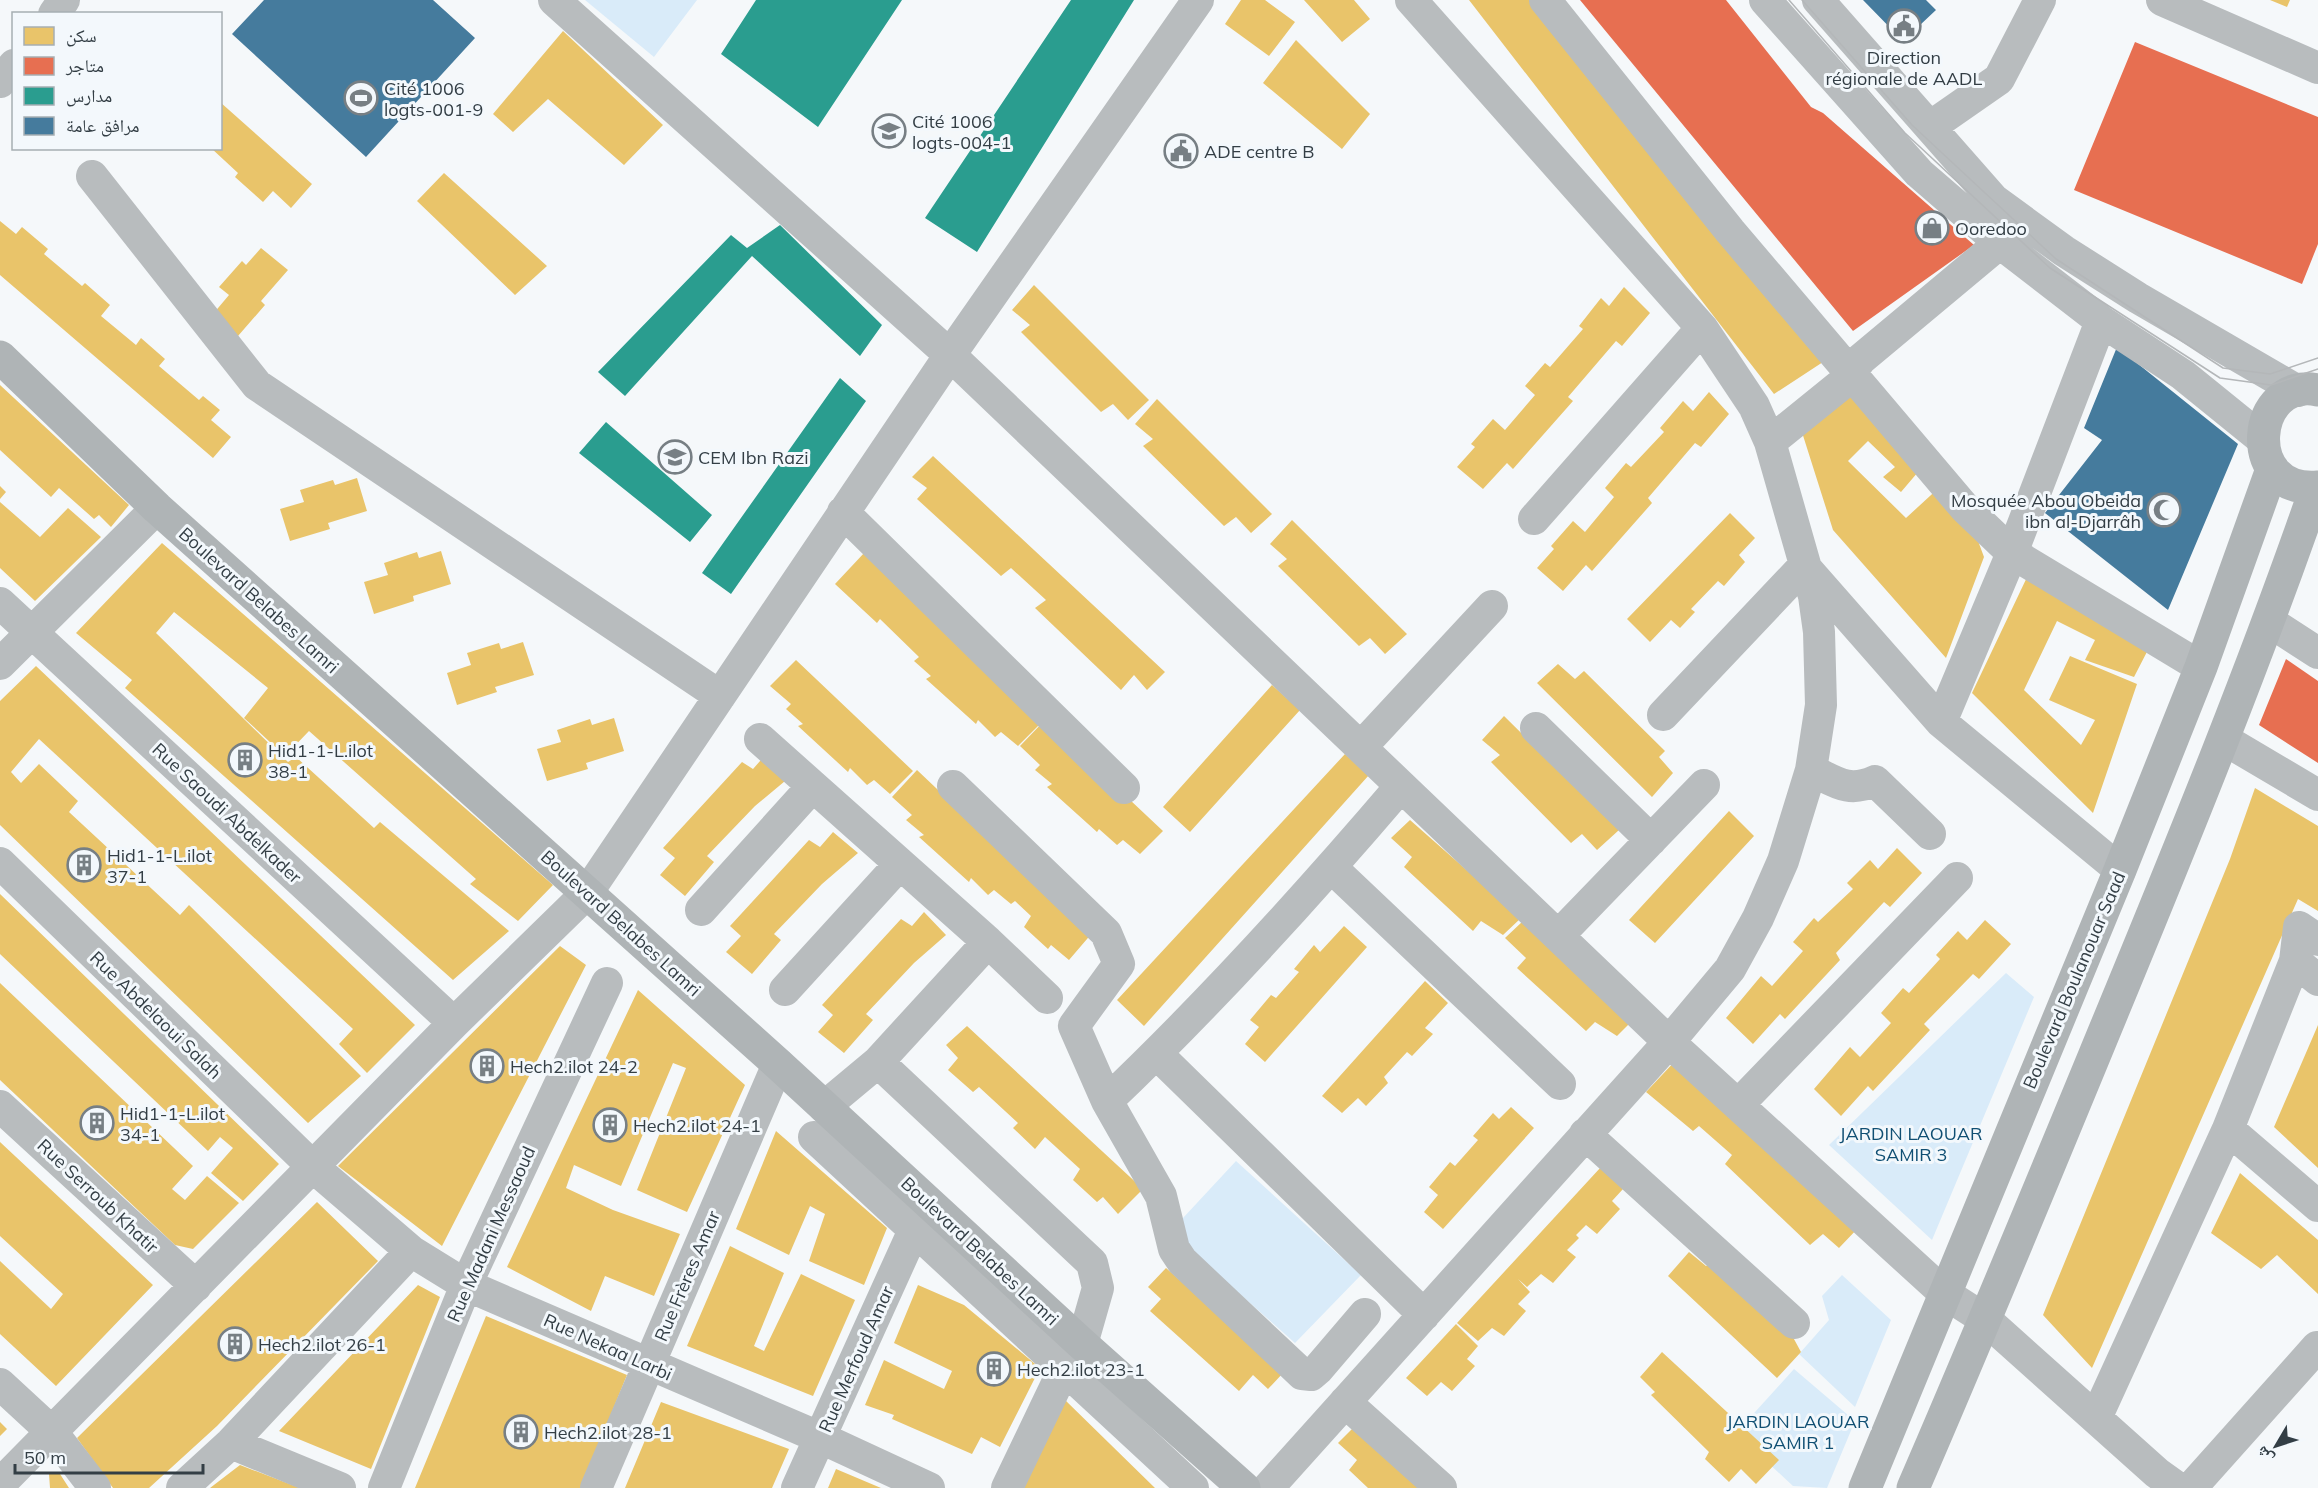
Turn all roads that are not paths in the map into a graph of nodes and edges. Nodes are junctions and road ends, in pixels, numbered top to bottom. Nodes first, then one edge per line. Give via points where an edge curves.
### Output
1 (554, 0) edge
2 (1198, 0) edge
3 (1411, 0) edge
4 (1545, 0) edge
5 (1765, 0) edge
6 (1818, 0) edge
7 (2040, 0) edge
8 (2162, 0) edge
9 (12, 67) edge
10 (2318, 68) edge
11 (0, 82) edge
12 (1930, 127) junction
13 (92, 176) dead end
14 (2000, 243) junction
15 (2101, 321) junction
16 (1702, 328) junction
17 (950, 354) junction
18 (0, 357) edge
19 (1849, 373) junction
20 (2308, 390) edge
21 (1770, 442) junction
22 (2267, 454) junction
23 (2317, 488) edge
24 (157, 508) junction
25 (843, 512) junction
26 (1534, 519) dead end
27 (2012, 553) junction
28 (1804, 566) junction
29 (0, 603) edge
30 (1492, 606) dead end
31 (2270, 622) junction
32 (32, 632) junction
33 (2318, 653) edge
34 (0, 664) edge
35 (2201, 667) junction
36 (720, 696) junction
37 (1663, 715) dead end
38 (1941, 722) junction
39 (1536, 728) dead end
40 (760, 739) dead end
41 (2225, 740) junction
42 (1361, 747) junction
43 (1811, 770) junction
44 (1704, 785) dead end
45 (813, 786) junction
46 (953, 786) dead end
47 (1401, 786) junction
48 (1124, 788) dead end
49 (2318, 795) edge
50 (1930, 834) dead end
51 (1651, 840) junction
52 (0, 863) edge
53 (900, 864) junction
54 (1332, 868) junction
55 (2120, 870) junction
56 (1957, 878) dead end
57 (588, 893) junction
58 (701, 910) dead end
59 (1558, 936) junction
60 (2318, 939) edge
61 (988, 942) junction
62 (2307, 970) edge
63 (607, 983) dead end
64 (785, 990) dead end
65 (1047, 998) dead end
66 (454, 1023) junction
67 (1669, 1042) junction
68 (1157, 1054) junction
69 (878, 1062) junction
70 (778, 1064) junction
71 (1560, 1084) dead end
72 (1107, 1101) junction
73 (1738, 1105) junction
74 (0, 1106) edge
75 (819, 1122) junction
76 (2228, 1129) junction
77 (1586, 1134) junction
78 (312, 1166) junction
79 (2318, 1206) edge
80 (914, 1230) junction
81 (411, 1251) junction
82 (466, 1285) junction
83 (196, 1286) junction
84 (1944, 1293) junction
85 (1365, 1314) dead end
86 (1424, 1315) junction
87 (1986, 1320) junction
88 (1794, 1323) dead end
89 (2317, 1347) edge
90 (1073, 1356) junction
91 (648, 1365) junction
92 (0, 1384) edge
93 (1345, 1402) junction
94 (2096, 1418) junction
95 (52, 1432) junction
96 (820, 1438) junction
97 (231, 1443) junction
98 (2162, 1483) edge
99 (0, 1484) edge
100 (95, 1488) edge
101 (182, 1488) edge
102 (340, 1488) edge
103 (384, 1488) edge
104 (596, 1488) edge
105 (798, 1488) edge
106 (929, 1488) edge
107 (1007, 1488) edge
108 (1193, 1488) edge
109 (1244, 1488) edge
110 (1268, 1488) edge
111 (1441, 1488) edge
112 (1865, 1488) edge
113 (1913, 1488) edge
114 (2191, 1488) edge

1 - 17 street
2 - 17 street
3 - 16 street
4 - 19 street
5 - 14 street via 1919,173
6 - 12 street
7 - 12 street via 1999,79
8 - 10 street
9 - 11 street
12 - 20 street via 1994,200 2046,238 2138,298
13 - 36 street via 257,385
14 - 15 street
14 - 19 street
15 - 22 street via 2182,375
15 - 27 street
16 - 21 street via 1754,406
16 - 26 street
17 - 25 street
17 - 42 street
18 - 24 main road, Boulevard Belabes Lamri
19 - 21 street
19 - 27 street via 1965,508
20 - 22 main road, Boulevard Boulanouar Saad via 2283,398 2272,409 2264,423
21 - 28 street
22 - 23 main road via 2292,483
22 - 35 main road, Boulevard Boulanouar Saad
23 - 31 main road
24 - 32 street
24 - 57 main road, Boulevard Belabes Lamri
25 - 36 street
25 - 48 street
27 - 35 street
27 - 38 street
28 - 37 street
28 - 38 street
28 - 43 street via 1814,596 1819,632 1821,705
29 - 32 street, Rue Saoudi Abdelkader
30 - 42 street
31 - 33 street
31 - 41 main road
32 - 34 street
32 - 66 street, Rue Saoudi Abdelkader
35 - 55 main road, Boulevard Boulanouar Saad
36 - 57 street
38 - 55 street
39 - 51 street
40 - 45 street
41 - 49 street
41 - 87 main road
42 - 47 street
43 - 50 street via 1843,786 1859,788 1875,781
43 - 67 street via 1783,861 1758,918 1730,969
44 - 51 street
45 - 53 street
45 - 58 street
46 - 72 street via 1106,933 1119,964 1074,1026
47 - 54 street
47 - 59 street
51 - 59 street
52 - 78 street, Rue Abdelaoui Salah
53 - 61 street
53 - 64 street
54 - 68 street
54 - 71 street
55 - 84 main road, Boulevard Boulanouar Saad
56 - 73 street
57 - 66 street
57 - 70 main road, Boulevard Belabes Lamri
59 - 67 street
60 - 62 street via 2299,927
61 - 65 street
61 - 69 street
62 - 76 street
63 - 82 street, Rue Madani Messaoud
66 - 78 street
67 - 73 street
67 - 77 street
68 - 72 street
68 - 86 street
69 - 75 street
69 - 90 street via 1092,1263 1098,1288
70 - 75 main road, Boulevard Belabes Lamri
70 - 91 street, Rue Frères Amar
72 - 85 street via 1161,1196 1174,1249 1182,1261 1302,1374 1311,1375 1318,1369
73 - 84 street
74 - 83 street, Rue Serroub Khatir
75 - 80 street
75 - 90 main road, Boulevard Belabes Lamri
76 - 79 street
76 - 94 street
77 - 86 street
77 - 88 street
78 - 81 street, Rue Nekaa Larbi
78 - 83 street
80 - 90 street
80 - 96 street, Rue Merfoud Amar
81 - 82 street, Rue Nekaa Larbi
81 - 97 street
82 - 91 street, Rue Nekaa Larbi
82 - 103 street, Rue Madani Messaoud
83 - 95 street
84 - 87 street
84 - 112 main road, Boulevard Boulanouar Saad
86 - 93 street
87 - 94 street
87 - 113 main road
89 - 114 street
90 - 107 street
90 - 108 street
90 - 109 main road, Boulevard Belabes Lamri
91 - 96 street, Rue Nekaa Larbi
91 - 104 street, Rue Frères Amar
92 - 95 street
93 - 110 street
93 - 111 street
94 - 98 street
95 - 99 street
95 - 100 street
96 - 105 street, Rue Merfoud Amar
96 - 106 street, Rue Nekaa Larbi
97 - 101 street
97 - 102 street

